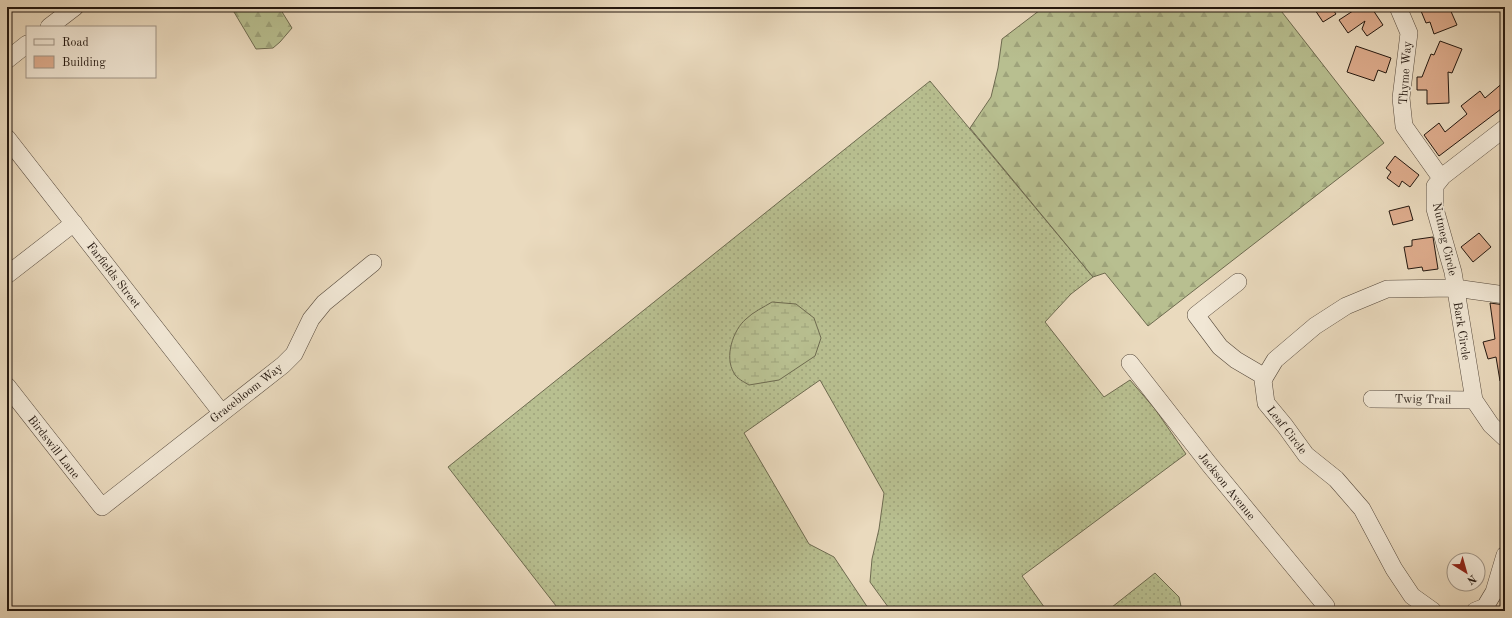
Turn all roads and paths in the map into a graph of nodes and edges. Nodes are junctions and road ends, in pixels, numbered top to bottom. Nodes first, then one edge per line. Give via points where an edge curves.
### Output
1 (75, 7) edge
2 (1398, 7) edge
3 (50, 26) edge
4 (26, 45) edge
5 (7, 60) edge
6 (1505, 128) edge
7 (7, 138) edge
8 (1441, 178) junction
9 (74, 223) junction
10 (373, 263) dead end
11 (7, 275) edge
12 (1238, 282) dead end
13 (1455, 288) junction
14 (1505, 295) edge
15 (1130, 364) dead end
16 (1265, 377) junction
17 (7, 386) edge
18 (1372, 399) dead end
19 (1474, 400) junction
20 (221, 412) junction
21 (1505, 438) edge
22 (102, 507) joint
23 (1505, 555) edge
24 (1328, 609) edge
25 (1433, 611) edge
26 (1475, 611) edge

1 - 3 street
2 - 8 street, Thyme Way via 1409,33 1401,98 1404,126
4 - 5 street
6 - 8 street
7 - 9 street, Farfields Street
8 - 13 street, Nutmeg Circle via 1435,186 1435,209
9 - 11 street
9 - 20 street, Farfields Street
10 - 20 street, Gracebloom Way via 324,303 311,319 294,354 284,365
12 - 16 street via 1196,315 1220,347
13 - 14 street, Bark Circle
13 - 16 street via 1387,289 1346,306 1315,326 1275,360
13 - 19 street, Bark Circle
15 - 24 street, Jackson Avenue
16 - 25 street, Leaf Circle via 1266,403 1306,455 1336,479 1362,509 1394,569 1412,596
17 - 22 street, Birdswill Lane
18 - 19 street, Twig Trail
19 - 21 street via 1491,425
20 - 22 street, Gracebloom Way
23 - 26 street via 1494,592 1485,607

